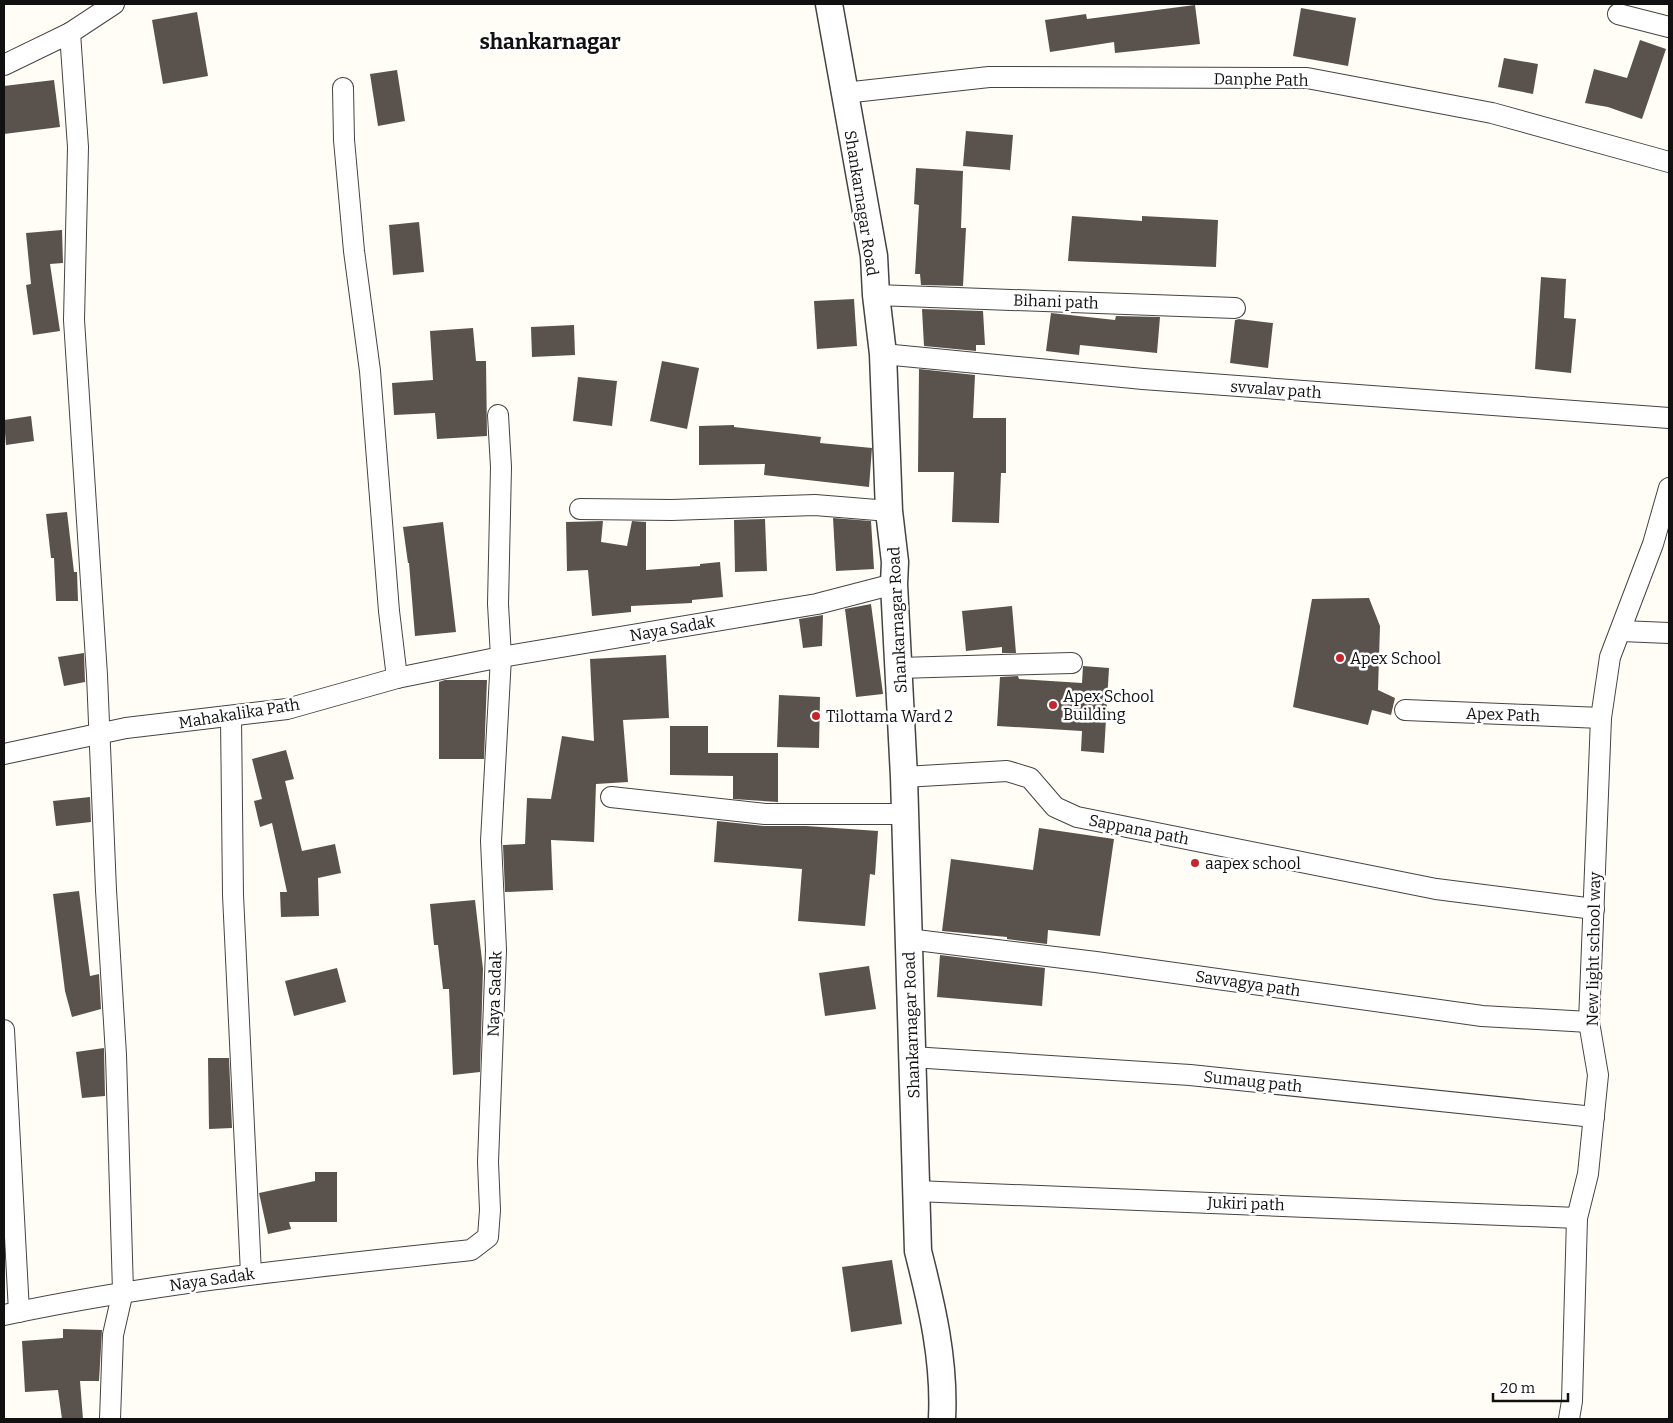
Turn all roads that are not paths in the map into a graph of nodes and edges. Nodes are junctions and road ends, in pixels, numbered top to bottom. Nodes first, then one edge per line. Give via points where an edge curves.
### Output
1 (114, 4) edge
2 (829, 4) edge
3 (1618, 14) dead end
4 (1669, 27) edge
5 (70, 33) junction
6 (4, 65) edge
7 (343, 88) dead end
8 (844, 93) junction
9 (1669, 162) edge
10 (876, 295) junction
11 (1235, 308) dead end
12 (883, 354) junction
13 (498, 414) dead end
14 (1669, 418) edge
15 (1669, 488) edge
16 (580, 509) dead end
17 (889, 511) junction
18 (894, 584) junction
19 (1621, 631) junction
20 (1669, 633) edge
21 (501, 657) junction
22 (1072, 663) dead end
23 (899, 668) junction
24 (397, 678) junction
25 (1405, 710) dead end
26 (231, 717) junction
27 (1601, 718) junction
28 (100, 735) junction
29 (4, 754) edge
30 (904, 777) junction
31 (611, 797) dead end
32 (905, 814) junction
33 (1594, 909) junction
34 (908, 939) junction
35 (1589, 1022) junction
36 (4, 1030) edge
37 (912, 1056) junction
38 (1594, 1116) junction
39 (916, 1191) junction
40 (1576, 1218) junction
41 (251, 1274) junction
42 (122, 1291) junction
43 (11, 1314) edge
44 (110, 1419) edge
45 (942, 1419) edge
46 (1570, 1419) edge

1 - 5 street
2 - 8 street, Shankarnagar Road
3 - 4 street
5 - 6 street
5 - 28 street via 78,147 74,320
7 - 24 street via 353,242 370,370
8 - 9 street, Danphe Path via 989,77 1307,78 1492,113
8 - 10 street, Shankarnagar Road via 874,256
10 - 11 street, Bihani path
10 - 12 street, Shankarnagar Road
12 - 14 street, svvalav path via 1144,379
12 - 17 street, Shankarnagar Road
13 - 21 street
15 - 19 street, New light school way via 1653,544
16 - 17 street via 672,510 815,505
17 - 18 street, Shankarnagar Road via 896,562
18 - 21 street, Naya Sadak via 817,604
18 - 23 street, Shankarnagar Road
19 - 20 street
19 - 27 street, New light school way via 1610,657
21 - 24 street, Mahakalika Path
21 - 41 street, Naya Sadak via 491,841 496,950 488,1237 471,1250
22 - 23 street
23 - 30 street, Shankarnagar Road
24 - 26 street, Mahakalika Path via 286,708
25 - 27 street, Apex Path
26 - 28 street, Mahakalika Path via 126,728
26 - 41 street via 233,895
27 - 33 street, New light school way
28 - 29 street, Mahakalika Path
28 - 42 street via 116,1055
30 - 32 street, Shankarnagar Road
30 - 33 street, Sappana path via 1007,771 1030,778 1055,807 1077,817 1436,889
31 - 32 street via 765,814
32 - 34 street, Shankarnagar Road
33 - 35 street, New light school way
34 - 35 street, Savvagya path via 1482,1016
34 - 37 street, Shankarnagar Road
35 - 38 street, New light school way via 1598,1075
36 - 43 street
37 - 38 street, Sumaug path via 1190,1075
37 - 39 street, Shankarnagar Road
38 - 40 street, New light school way via 1588,1174
39 - 40 street, Jukiri path
39 - 45 street, Shankarnagar Road via 918,1250 936,1323
40 - 46 street, New light school way
41 - 42 street, Naya Sadak
42 - 43 street, Naya Sadak
42 - 44 street via 113,1335

